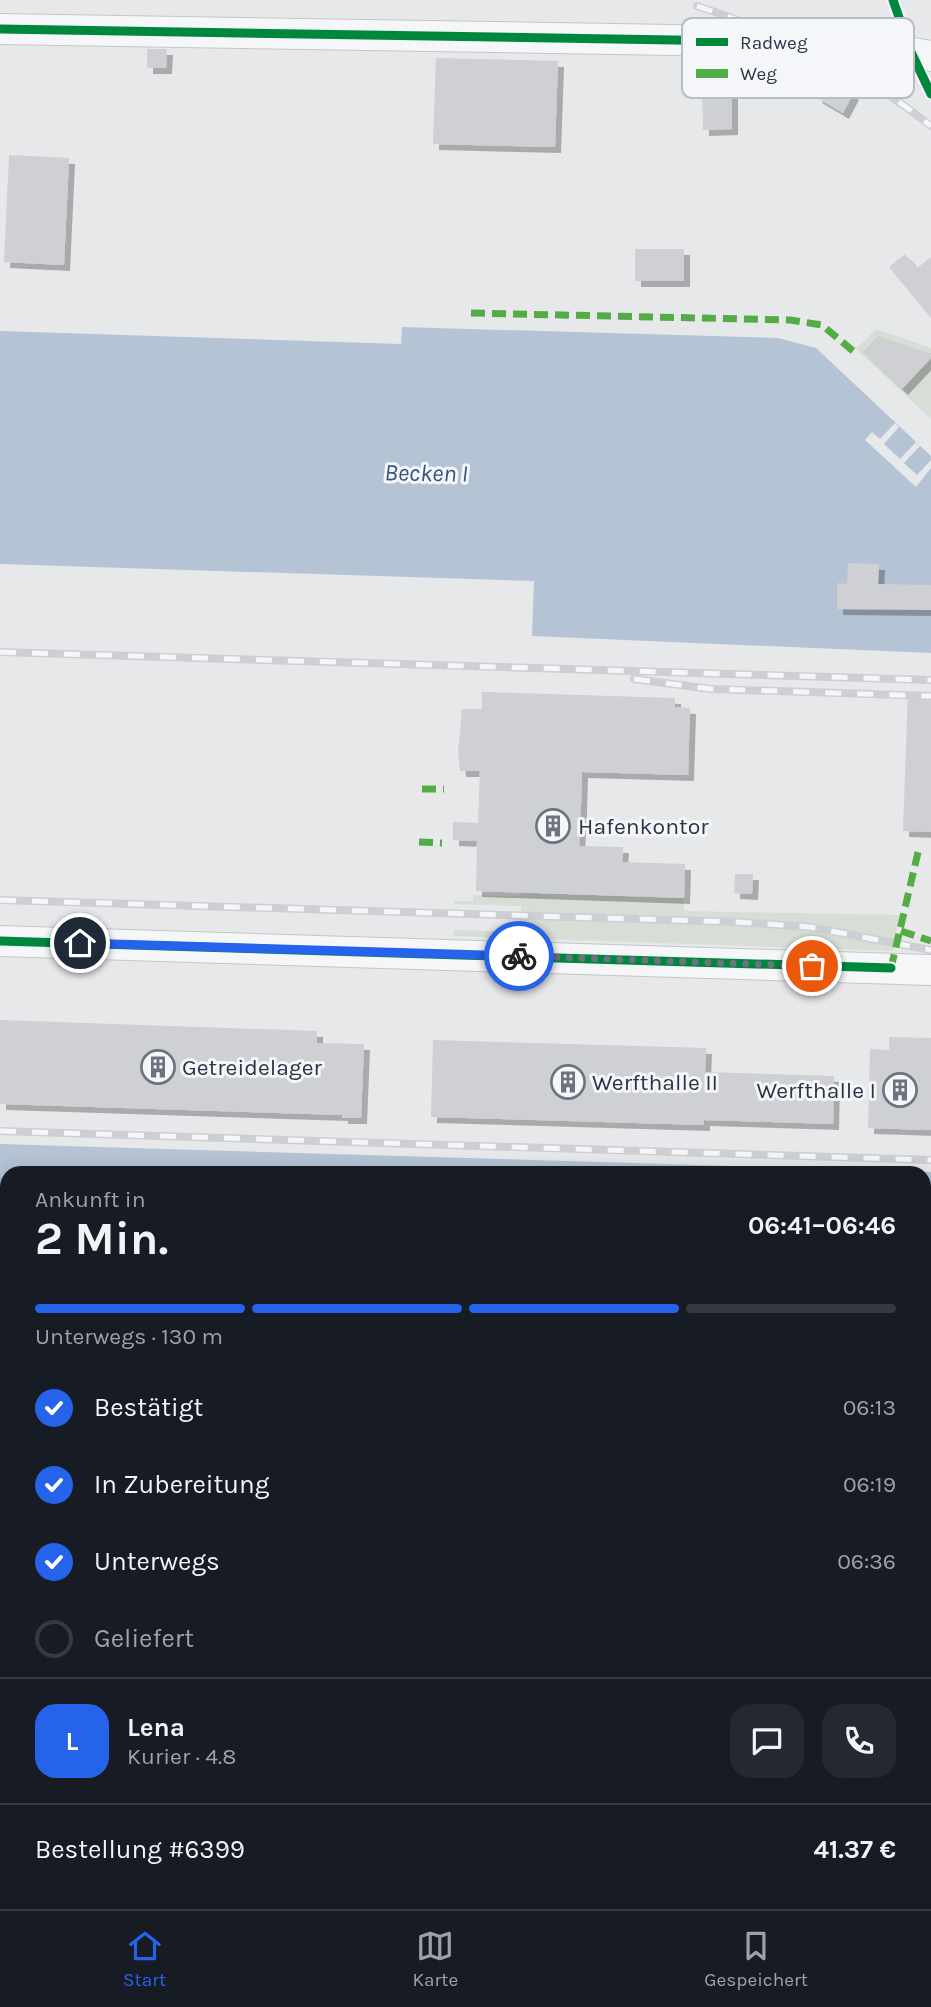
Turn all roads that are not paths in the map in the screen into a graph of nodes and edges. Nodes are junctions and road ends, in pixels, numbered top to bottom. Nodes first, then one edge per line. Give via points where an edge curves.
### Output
1 (0, 29) edge
2 (682, 40) edge
3 (0, 941) edge
4 (931, 970) edge

1 - 2 street
3 - 4 street

